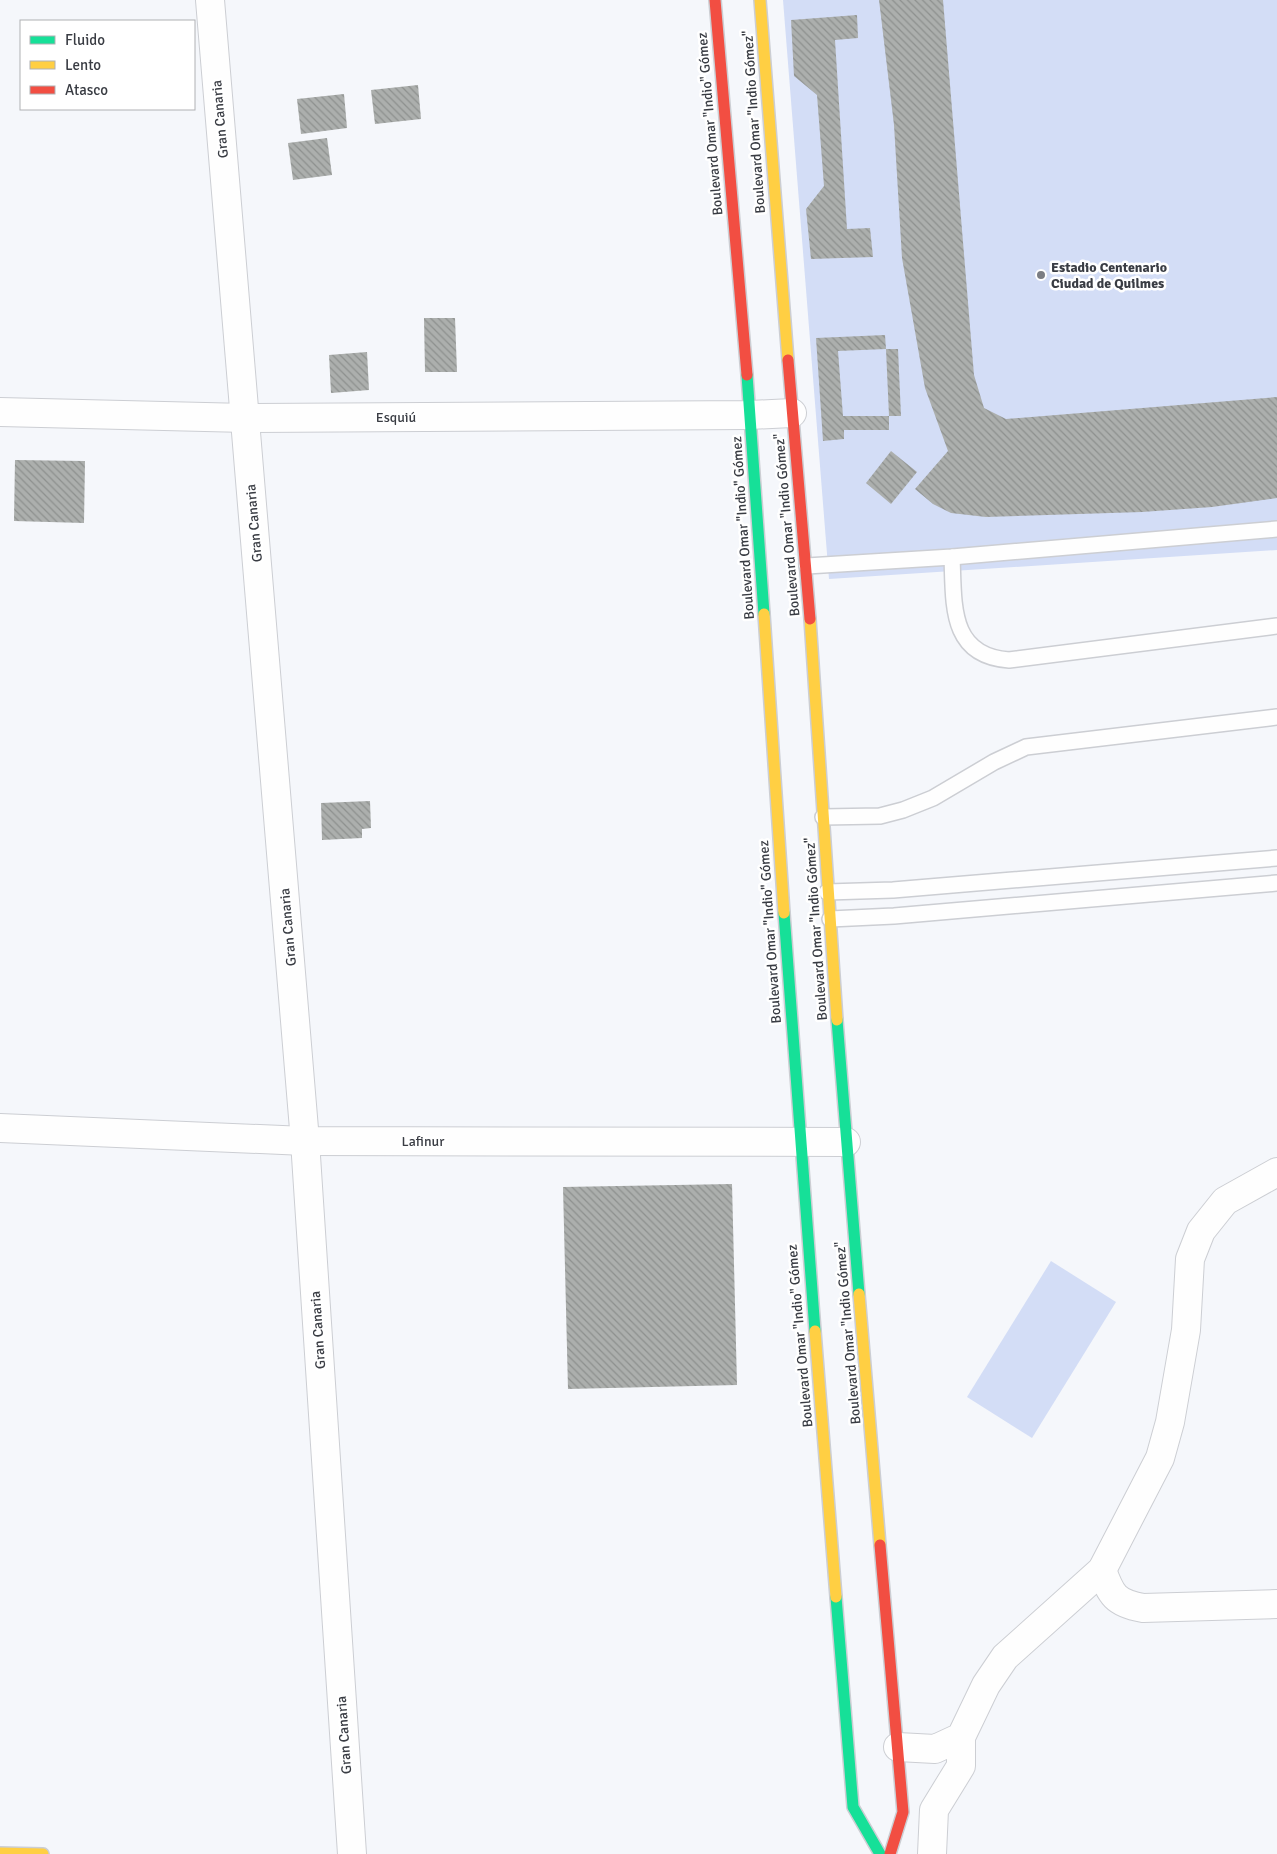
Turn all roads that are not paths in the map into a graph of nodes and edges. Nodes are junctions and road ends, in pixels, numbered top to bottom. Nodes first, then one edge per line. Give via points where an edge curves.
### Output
1 (210, 0) edge
2 (714, 0) edge
3 (760, 0) edge
4 (0, 412) edge
5 (792, 413) junction
6 (750, 415) junction
7 (246, 418) junction
8 (1277, 529) edge
9 (952, 557) junction
10 (807, 566) junction
11 (1277, 626) edge
12 (1277, 717) edge
13 (823, 817) junction
14 (1277, 858) edge
15 (1277, 883) edge
16 (827, 892) junction
17 (830, 919) junction
18 (0, 1128) edge
19 (305, 1142) junction
20 (800, 1142) junction
21 (846, 1142) junction
22 (1277, 1172) edge
23 (1102, 1570) junction
24 (1277, 1604) edge
25 (961, 1737) junction
26 (898, 1747) junction
27 (0, 1853) edge
28 (43, 1854) edge
29 (352, 1854) edge
30 (880, 1854) edge
31 (890, 1854) edge
32 (932, 1854) edge

1 - 7 street, Gran Canaria
2 - 6 main road, Boulevard Omar "Indio" Gómez
3 - 5 main road, Boulevard Omar "Indio Gómez"
4 - 7 street, Esquiú
5 - 6 street, Esquiú
5 - 10 main road, Boulevard Omar "Indio Gómez"
6 - 7 street, Esquiú
6 - 20 main road, Boulevard Omar "Indio" Gómez
7 - 19 street, Gran Canaria
8 - 9 lane
9 - 10 lane
9 - 11 lane via 955,610 962,636 976,650 992,659 1010,660
10 - 13 main road, Boulevard Omar "Indio Gómez"
12 - 13 lane via 1026,748 994,762 933,798 903,810 880,816
13 - 16 main road, Boulevard Omar "Indio Gómez"
14 - 16 lane via 893,890
15 - 17 lane
16 - 17 main road, Boulevard Omar "Indio Gómez"
17 - 21 main road, Boulevard Omar "Indio Gómez"
18 - 19 street, Lafinur
19 - 20 street, Lafinur
19 - 29 street, Gran Canaria
20 - 21 street, Lafinur
20 - 30 main road, Boulevard Omar "Indio" Gómez via 852,1807
21 - 26 main road, Boulevard Omar "Indio Gómez"
22 - 23 street via 1226,1201 1200,1231 1190,1259 1186,1330 1170,1422 1160,1458
23 - 24 street via 1110,1592 1124,1604 1143,1608
23 - 25 street via 1005,1657 986,1685
25 - 26 street via 935,1749
25 - 32 street via 961,1766 934,1810
26 - 31 main road, Boulevard Omar "Indio Gómez" via 903,1812
27 - 28 main road

